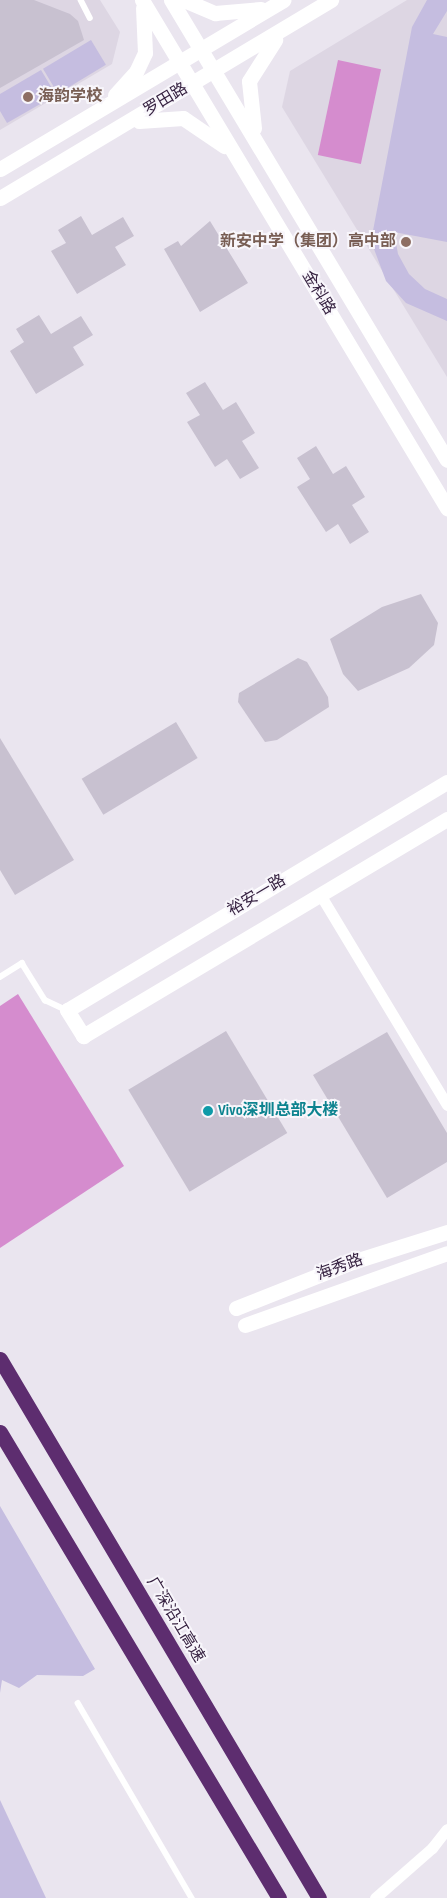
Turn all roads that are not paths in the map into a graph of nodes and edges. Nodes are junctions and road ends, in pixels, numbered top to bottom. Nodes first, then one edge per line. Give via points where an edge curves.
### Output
1 (81, 0) edge
2 (141, 0) edge
3 (171, 0) edge
4 (184, 0) edge
5 (331, 0) edge
6 (282, 1) edge
7 (90, 18) dead end
8 (286, 28) junction
9 (200, 50) junction
10 (180, 62) junction
11 (214, 71) junction
12 (192, 84) junction
13 (102, 109) junction
14 (117, 129) junction
15 (267, 159) junction
16 (242, 166) junction
17 (0, 170) edge
18 (0, 198) edge
19 (447, 459) edge
20 (447, 508) edge
21 (447, 782) edge
22 (447, 819) edge
23 (321, 896) junction
24 (0, 977) edge
25 (67, 1010) junction
26 (447, 1106) edge
27 (447, 1232) edge
28 (447, 1253) edge
29 (236, 1308) dead end
30 (245, 1325) dead end
31 (0, 1359) edge
32 (0, 1432) edge
33 (78, 1703) dead end
34 (447, 1829) edge
35 (192, 1898) edge
36 (279, 1898) edge
37 (319, 1898) edge
38 (375, 1898) edge

1 - 7 lane
2 - 10 main road, 金科路
2 - 13 main road via 147,34 142,61
3 - 9 main road, 金科路
4 - 6 main road via 202,10 230,15
5 - 8 main road, 罗田路
6 - 9 main road, 罗田路
8 - 11 main road, 罗田路
8 - 15 main road via 260,57 248,87 248,111
9 - 10 main road, 罗田路
9 - 11 main road, 金科路
10 - 12 main road, 金科路
10 - 13 main road, 罗田路
11 - 12 main road, 罗田路
11 - 15 main road, 金科路
12 - 14 main road, 罗田路
12 - 16 main road, 金科路
13 - 17 main road, 罗田路
14 - 16 main road via 154,117 183,118 214,137
14 - 18 main road, 罗田路
15 - 19 main road, 金科路
16 - 20 main road, 金科路
21 - 25 main road, 裕安一路
22 - 23 main road, 裕安一路
23 - 25 main road, 裕安一路 via 83,1036
23 - 26 street
24 - 25 lane via 22,964 45,1000
27 - 29 main road, 海秀路 via 352,1262
28 - 30 main road, 海秀路
31 - 37 highway, 广深沿江高速
32 - 36 highway
33 - 35 lane
34 - 38 street

